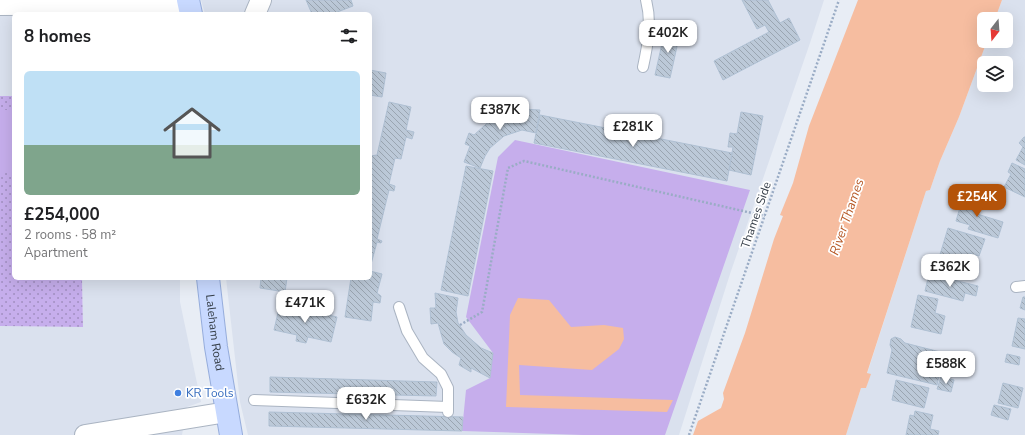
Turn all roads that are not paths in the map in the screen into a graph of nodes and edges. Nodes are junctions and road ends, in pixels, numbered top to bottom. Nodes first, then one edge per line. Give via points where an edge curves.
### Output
1 (261, 0) edge
2 (646, 0) edge
3 (0, 5) edge
4 (189, 6) edge
5 (256, 12) edge
6 (643, 67) dead end
7 (208, 280) edge
8 (399, 307) dead end
9 (254, 400) dead end
10 (227, 412) junction
11 (85, 435) edge
12 (231, 435) edge

1 - 5 street
2 - 6 lane via 650,18
3 - 4 street
7 - 10 main road, Laleham Road
8 - 9 lane via 407,330 423,358 441,374 448,388 448,409
10 - 11 street
10 - 12 main road, Laleham Road

